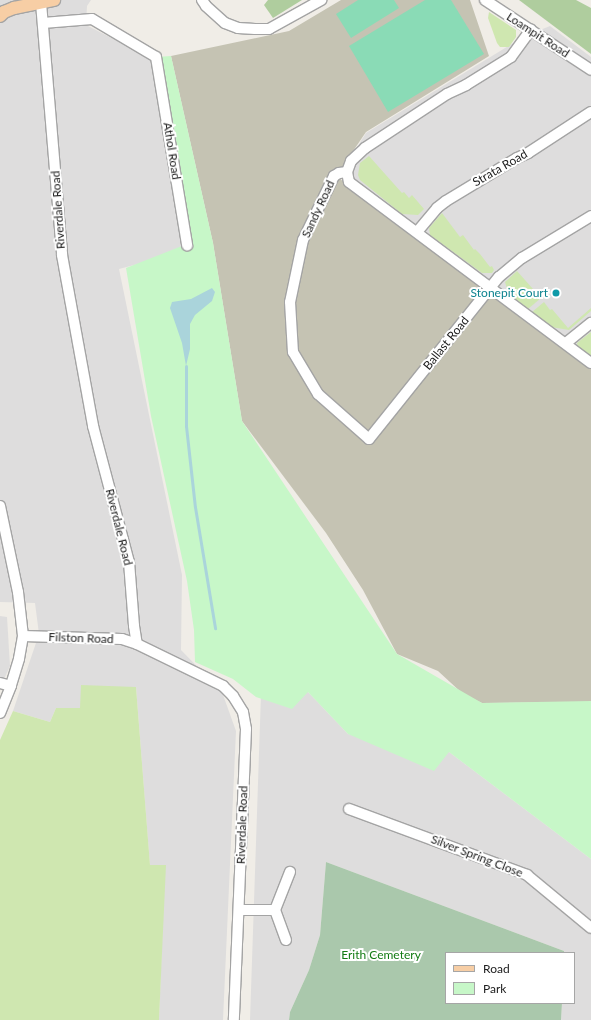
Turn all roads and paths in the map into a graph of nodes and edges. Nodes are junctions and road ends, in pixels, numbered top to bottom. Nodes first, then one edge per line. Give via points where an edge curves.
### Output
1 (54, 0) edge
2 (202, 0) edge
3 (321, 0) edge
4 (485, 0) edge
5 (41, 3) junction
6 (0, 16) edge
7 (43, 23) junction
8 (530, 29) junction
9 (591, 70) edge
10 (591, 112) edge
11 (347, 172) junction
12 (591, 216) edge
13 (417, 232) junction
14 (187, 245) dead end
15 (492, 288) junction
16 (591, 323) edge
17 (566, 344) junction
18 (591, 363) edge
19 (369, 439) joint
20 (0, 506) edge
21 (23, 636) junction
22 (137, 644) junction
23 (0, 683) edge
24 (11, 686) junction
25 (0, 713) edge
26 (349, 809) dead end
27 (290, 872) dead end
28 (239, 910) junction
29 (275, 910) junction
30 (591, 928) edge
31 (286, 940) dead end
32 (234, 1020) edge

1 - 5 main road
2 - 3 street via 225,23 238,28 255,29 270,29
4 - 8 street, Loampit Road
5 - 6 main road via 14,8
5 - 7 street, Riverdale Road
7 - 14 street, Athol Road via 92,20 156,57
7 - 22 street, Riverdale Road via 62,255 93,426 129,562
8 - 9 street, Loampit Road
8 - 11 street, Sandy Road via 511,57 466,85 446,94 364,148 351,161
10 - 13 street, Strata Road via 446,201
11 - 13 street via 349,182
11 - 19 street, Sandy Road via 334,176 303,240 290,302 293,352 318,394
12 - 15 street, Ballast Road via 515,262 499,277
13 - 15 street
15 - 17 street
15 - 19 street, Ballast Road
16 - 17 street
17 - 18 street
20 - 21 street via 18,592
21 - 22 street, Filston Road via 122,639
21 - 24 street
22 - 28 street, Riverdale Road via 223,686 243,712 246,728
23 - 24 street
24 - 25 street
26 - 30 street, Silver Spring Close via 527,875
27 - 29 street
28 - 29 street
28 - 32 street, Riverdale Road
29 - 31 street

